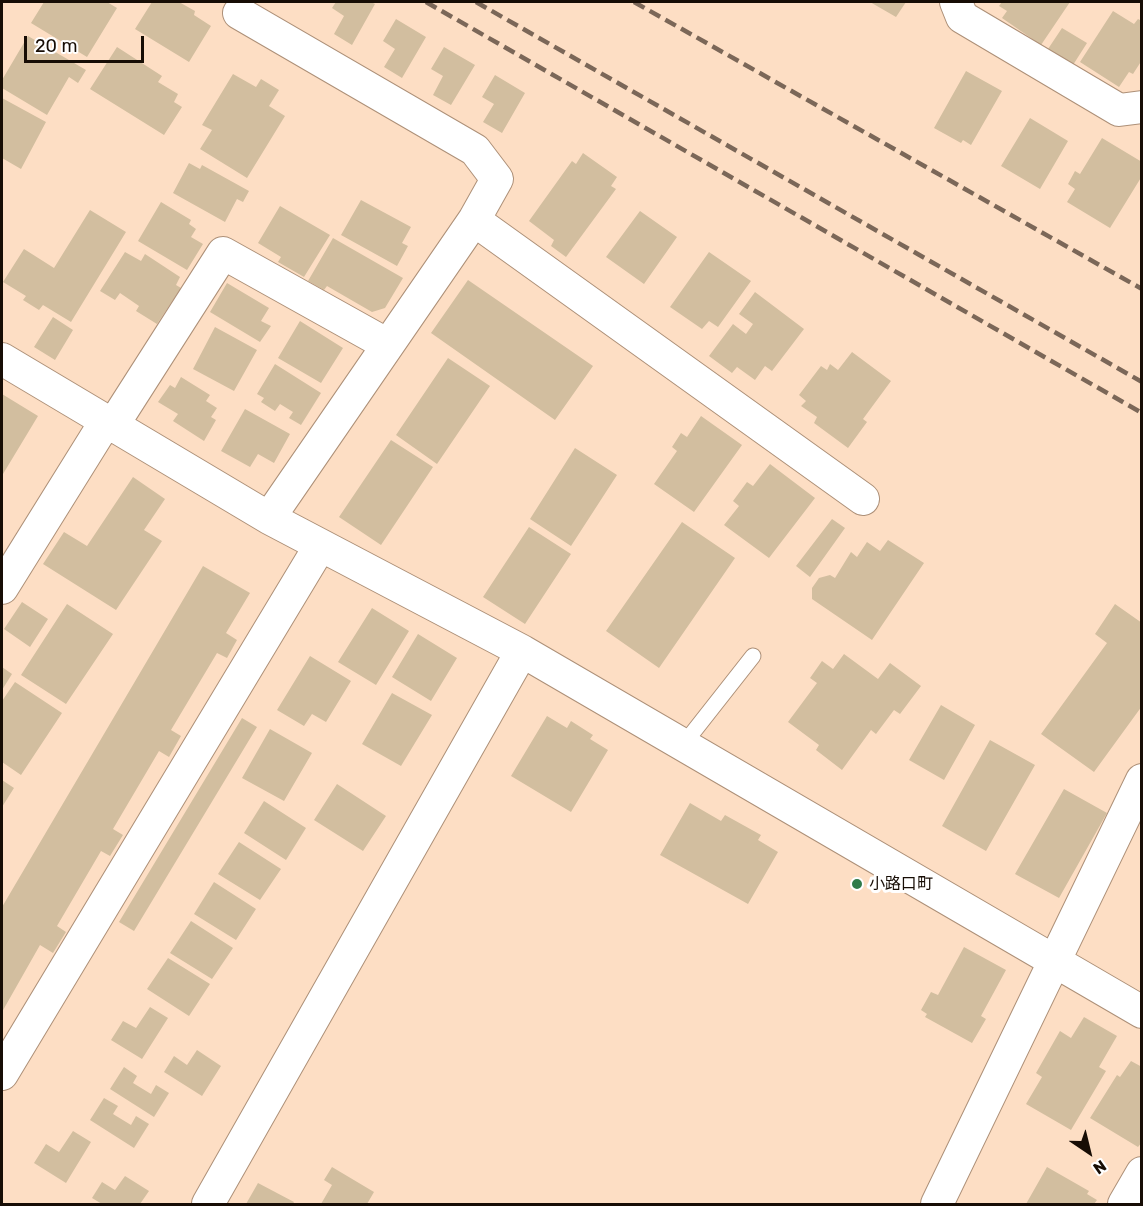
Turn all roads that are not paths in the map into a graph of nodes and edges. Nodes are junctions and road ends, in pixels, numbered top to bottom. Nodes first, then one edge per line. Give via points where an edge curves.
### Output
1 (956, 2) edge
2 (239, 13) dead end
3 (1142, 107) edge
4 (474, 220) junction
5 (388, 345) junction
6 (2, 359) edge
7 (109, 423) junction
8 (863, 499) dead end
9 (269, 518) junction
10 (320, 546) junction
11 (2, 588) edge
12 (522, 651) junction
13 (753, 656) dead end
14 (683, 745) junction
15 (1142, 780) edge
16 (1055, 962) junction
17 (1142, 1012) edge
18 (2, 1074) edge
19 (1142, 1173) edge
20 (208, 1204) edge
21 (937, 1204) edge
22 (1124, 1204) edge

1 - 3 street via 962,17 1119,110
2 - 4 street via 475,150 497,179
4 - 5 street
4 - 8 street
5 - 7 street via 223,253
5 - 9 street
6 - 7 street
7 - 9 street
7 - 11 street
9 - 10 street
10 - 12 street
10 - 18 street
12 - 14 street
12 - 20 street
13 - 14 lane
14 - 16 street
15 - 16 street
16 - 17 street
16 - 21 street
19 - 22 street

